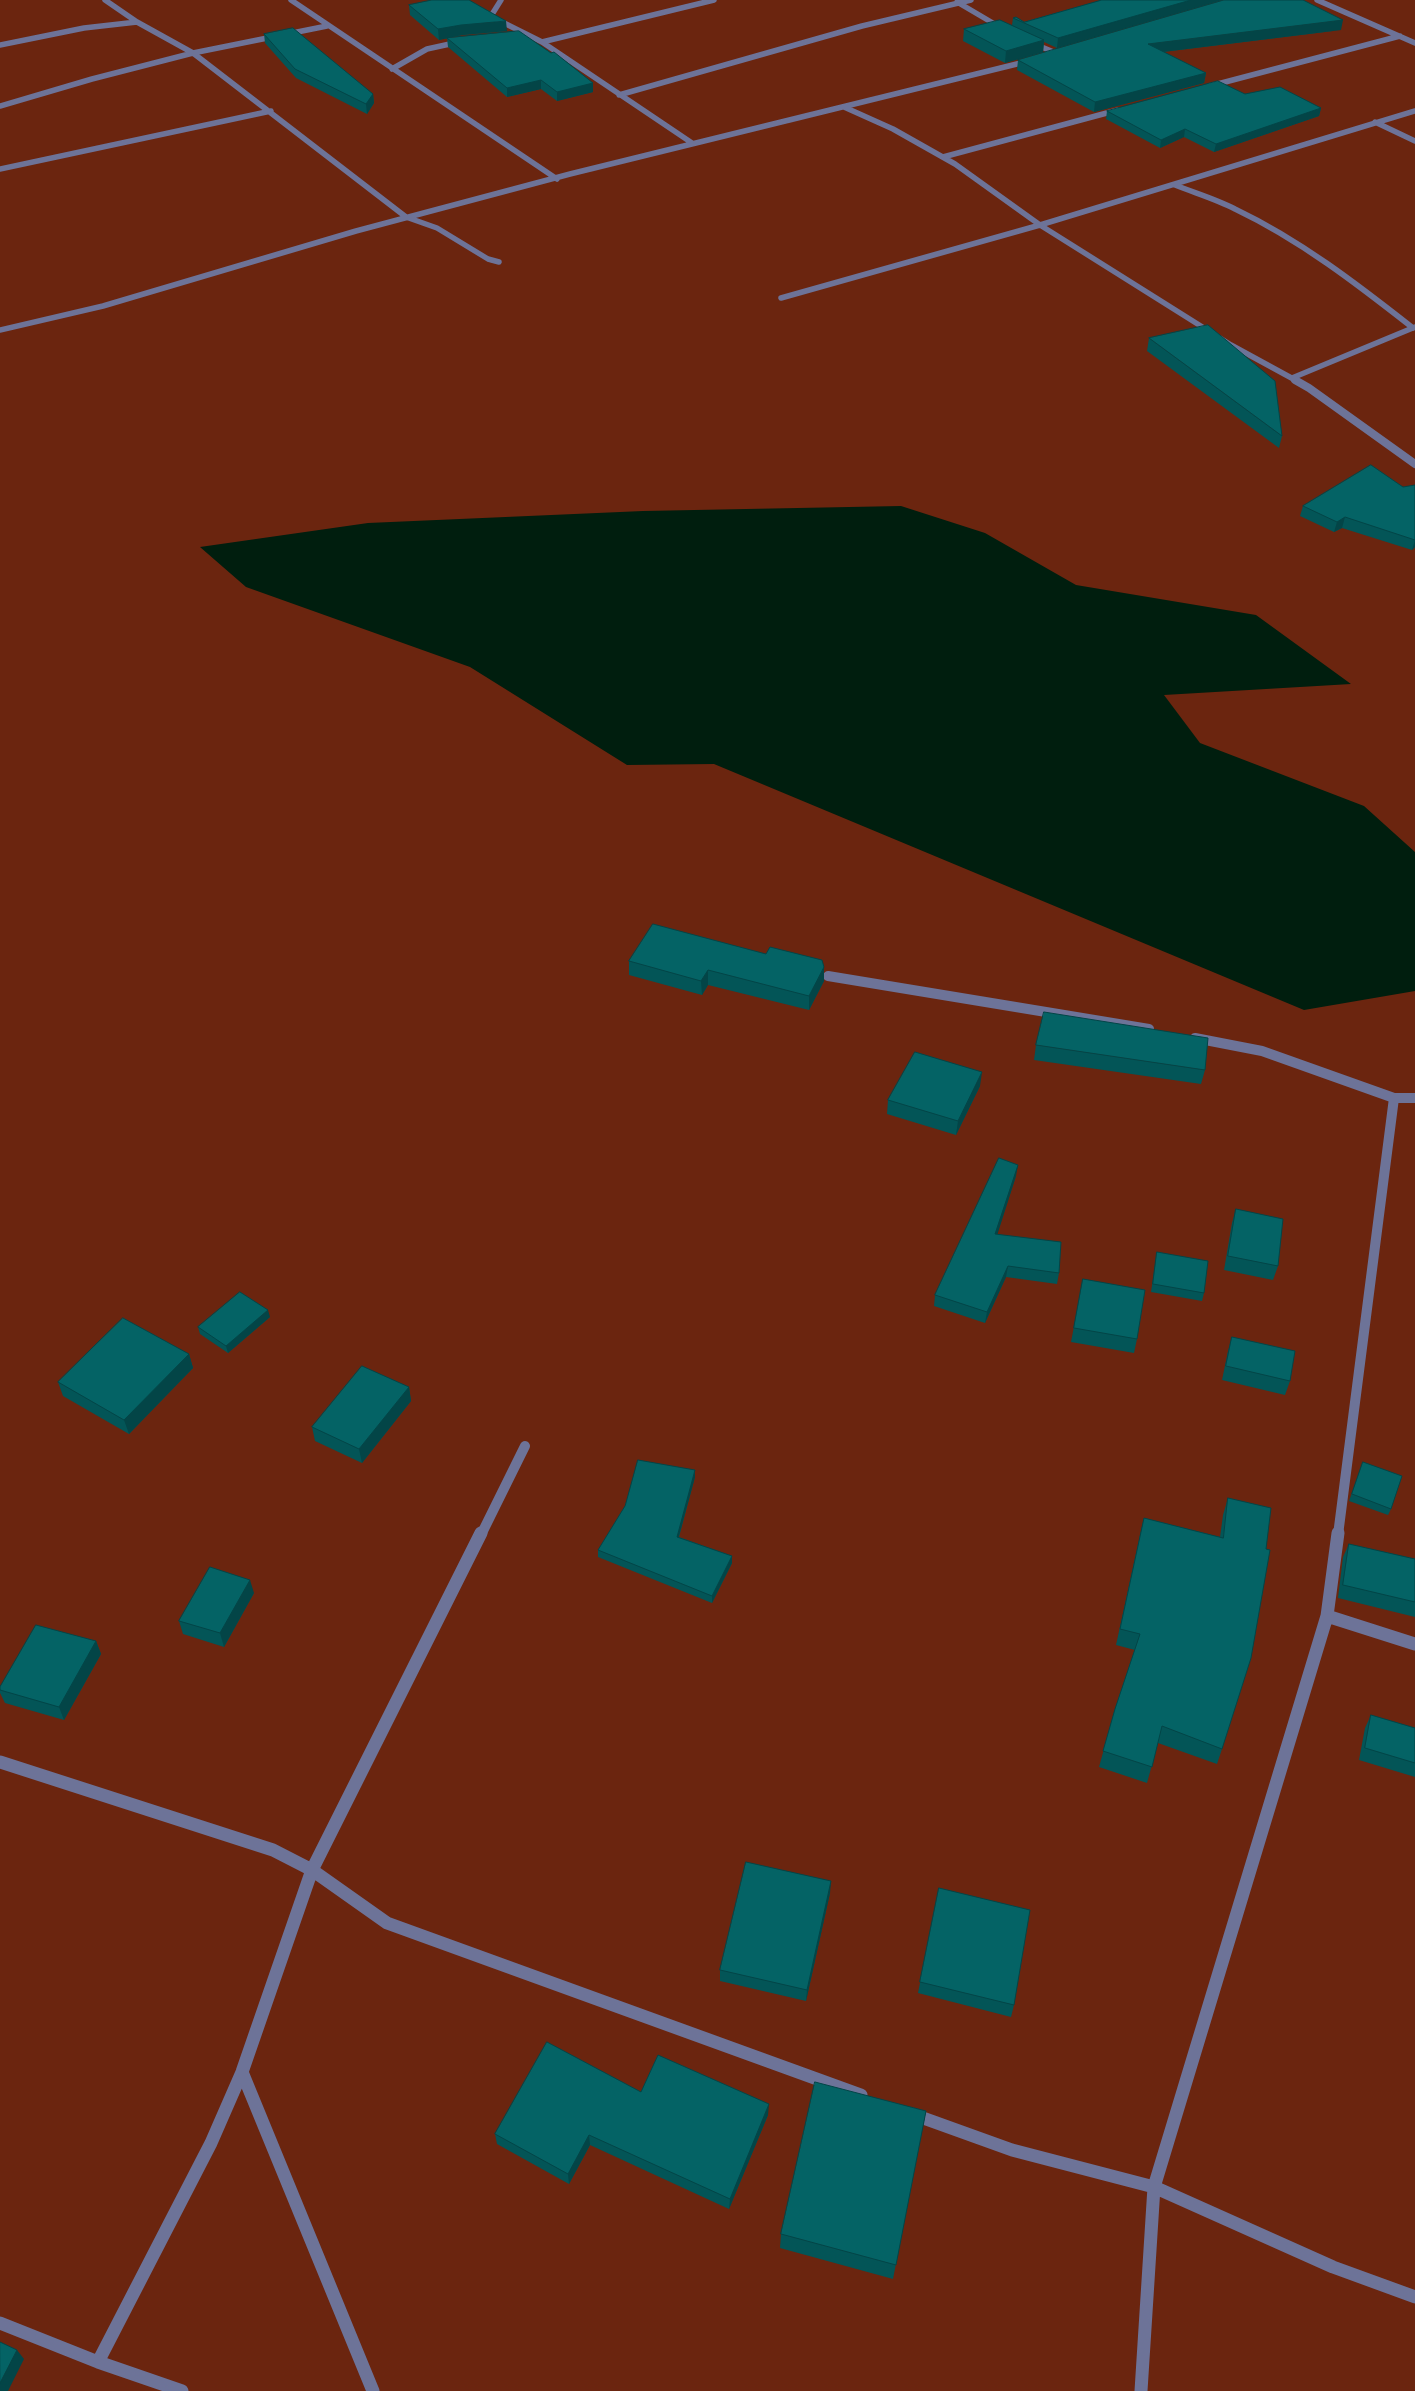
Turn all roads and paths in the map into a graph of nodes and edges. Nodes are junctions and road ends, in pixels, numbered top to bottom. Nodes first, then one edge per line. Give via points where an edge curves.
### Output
1 (105, 0) edge
2 (291, 0) edge
3 (501, 0) edge
4 (714, 0) edge
5 (971, 0) edge
6 (1317, 0) edge
7 (957, 2) edge
8 (483, 12) edge
9 (491, 16) junction
10 (137, 22) junction
11 (327, 26) junction
12 (1011, 33) edge
13 (528, 35) junction
14 (513, 36) edge
15 (1400, 36) junction
16 (464, 40) edge
17 (1029, 41) edge
18 (542, 42) junction
19 (1415, 43) edge
20 (0, 44) edge
21 (1065, 51) edge
22 (193, 53) junction
23 (1056, 54) junction
24 (1046, 56) edge
25 (1037, 59) edge
26 (392, 69) junction
27 (1200, 89) edge
28 (619, 95) junction
29 (0, 106) edge
30 (844, 107) junction
31 (1124, 109) edge
32 (271, 111) junction
33 (1415, 111) edge
34 (1376, 122) junction
35 (1415, 141) edge
36 (692, 143) junction
37 (943, 156) junction
38 (0, 169) edge
39 (557, 179) junction
40 (1175, 185) junction
41 (406, 217) junction
42 (1040, 225) junction
43 (499, 262) dead end
44 (781, 298) dead end
45 (1414, 327) edge
46 (0, 330) edge
47 (1292, 378) junction
48 (1415, 464) edge
49 (828, 976) dead end
50 (1161, 1031) edge
51 (1188, 1037) edge
52 (1394, 1098) junction
53 (1415, 1098) edge
54 (525, 1446) dead end
55 (1327, 1616) junction
56 (1415, 1644) edge
57 (0, 1762) edge
58 (312, 1870) junction
59 (242, 2072) junction
60 (872, 2099) edge
61 (900, 2110) edge
62 (1154, 2187) junction
63 (1415, 2297) edge
64 (0, 2323) edge
65 (98, 2362) junction
66 (182, 2391) edge
67 (374, 2391) edge
68 (1141, 2391) edge

1 - 10 street
2 - 11 street
3 - 9 street
4 - 18 street
5 - 7 street
6 - 15 street
7 - 12 street
7 - 28 street
8 - 9 street
9 - 13 street
10 - 20 street
10 - 22 street
11 - 22 street
11 - 26 street
13 - 14 street
13 - 18 street
15 - 19 street
15 - 27 street
16 - 26 street via 426,49
17 - 23 street
18 - 28 street
21 - 23 street
22 - 29 street
22 - 32 street
23 - 24 street
25 - 30 street
26 - 39 street
28 - 36 street
30 - 36 street
30 - 37 street
31 - 37 street
32 - 38 street
32 - 41 street
33 - 34 street
34 - 35 street
34 - 40 street
36 - 39 street
37 - 42 street
39 - 41 street
40 - 42 street
40 - 45 street via 1240,211 1293,240 1367,290
41 - 43 street via 437,228 488,259
41 - 46 street via 187,282
42 - 44 street
42 - 47 street via 1231,346
45 - 47 street
47 - 48 street
49 - 50 street
51 - 52 street via 1262,1051
52 - 53 street
52 - 55 street
54 - 58 street
55 - 56 street
55 - 62 street
57 - 58 street via 273,1850
58 - 59 street
58 - 60 street via 387,1923
59 - 65 street via 211,2143
59 - 67 street
61 - 62 street via 1012,2150
62 - 63 street via 1332,2267
62 - 68 street
64 - 65 street
65 - 66 street

